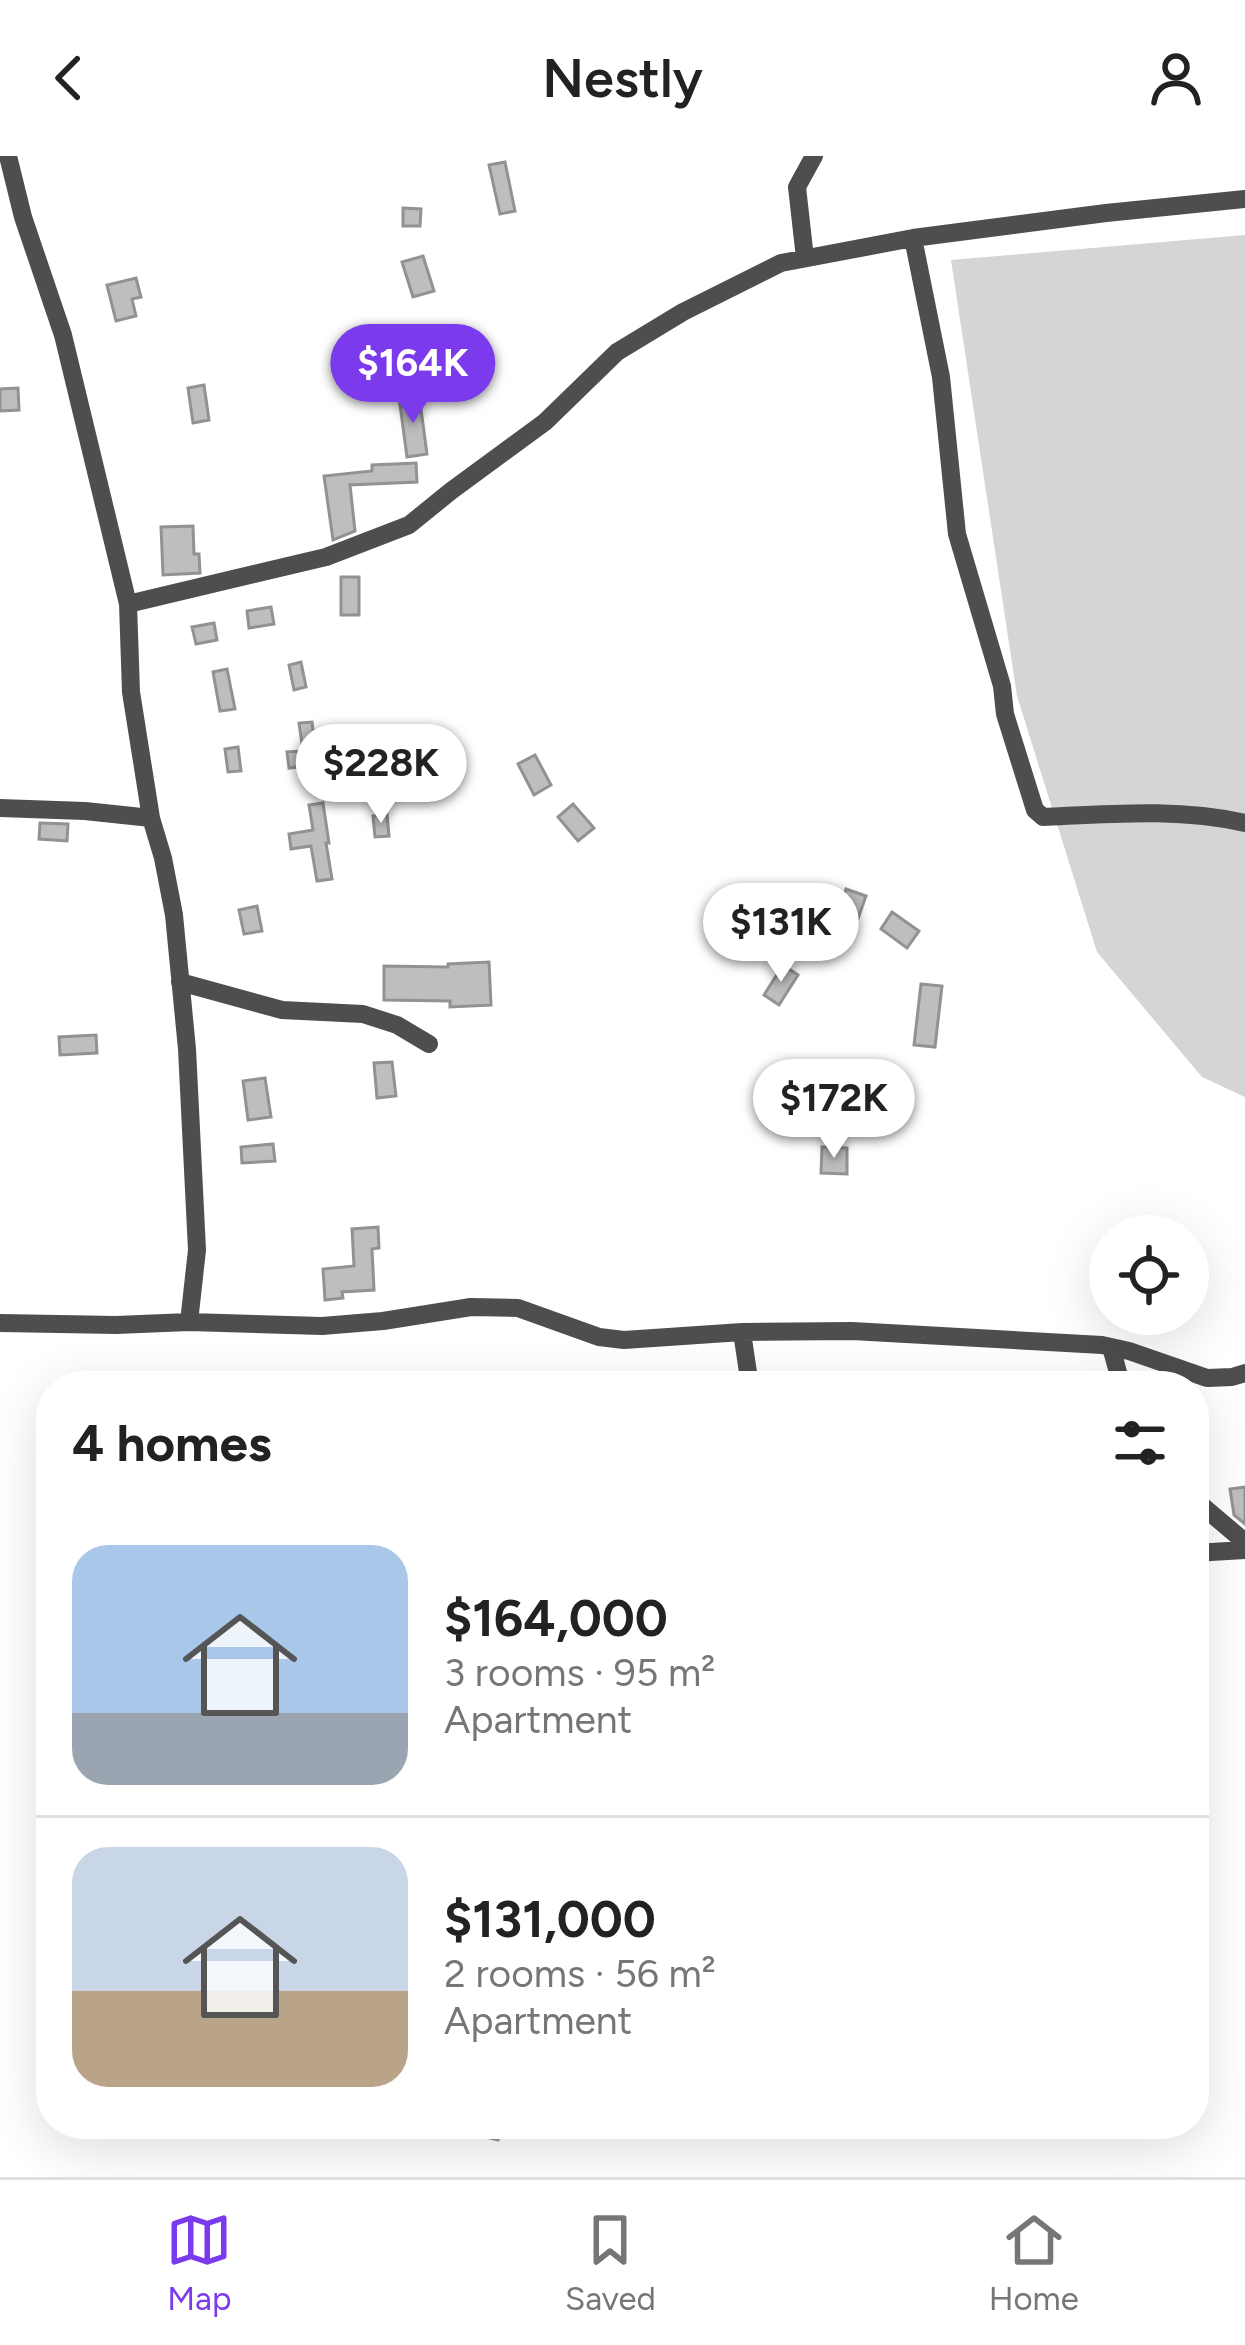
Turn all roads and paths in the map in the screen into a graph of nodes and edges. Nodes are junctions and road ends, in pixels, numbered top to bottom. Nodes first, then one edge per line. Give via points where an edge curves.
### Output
1 (814, 156) edge
2 (8, 157) edge
3 (1245, 199) edge
4 (914, 238) junction
5 (806, 258) junction
6 (128, 604) junction
7 (0, 808) edge
8 (151, 818) junction
9 (1245, 823) edge
10 (180, 982) junction
11 (429, 1044) dead end
12 (189, 1322) junction
13 (0, 1323) edge
14 (742, 1332) junction
15 (1111, 1347) junction
16 (747, 1371) edge
17 (1118, 1371) edge
18 (1185, 1371) edge
19 (1245, 1372) edge
20 (1209, 1378) edge
21 (1209, 1513) edge
22 (1245, 1546) edge
23 (1209, 1551) edge

1 - 5 street via 796,187
2 - 6 street via 63,335
3 - 4 street
4 - 5 street
4 - 9 street via 941,377 957,534 1035,810 1043,817 1174,814
5 - 6 street via 781,263 617,352 545,422 409,525 326,557
6 - 8 street via 131,692
7 - 8 street
8 - 10 street via 169,885
10 - 11 street via 270,1008 363,1014
10 - 12 street via 197,1250
12 - 13 street
12 - 14 street via 322,1326 471,1306 518,1308 624,1340
14 - 15 street via 852,1330
14 - 16 street
15 - 17 street
15 - 18 street
19 - 20 street
21 - 22 street
22 - 23 street

